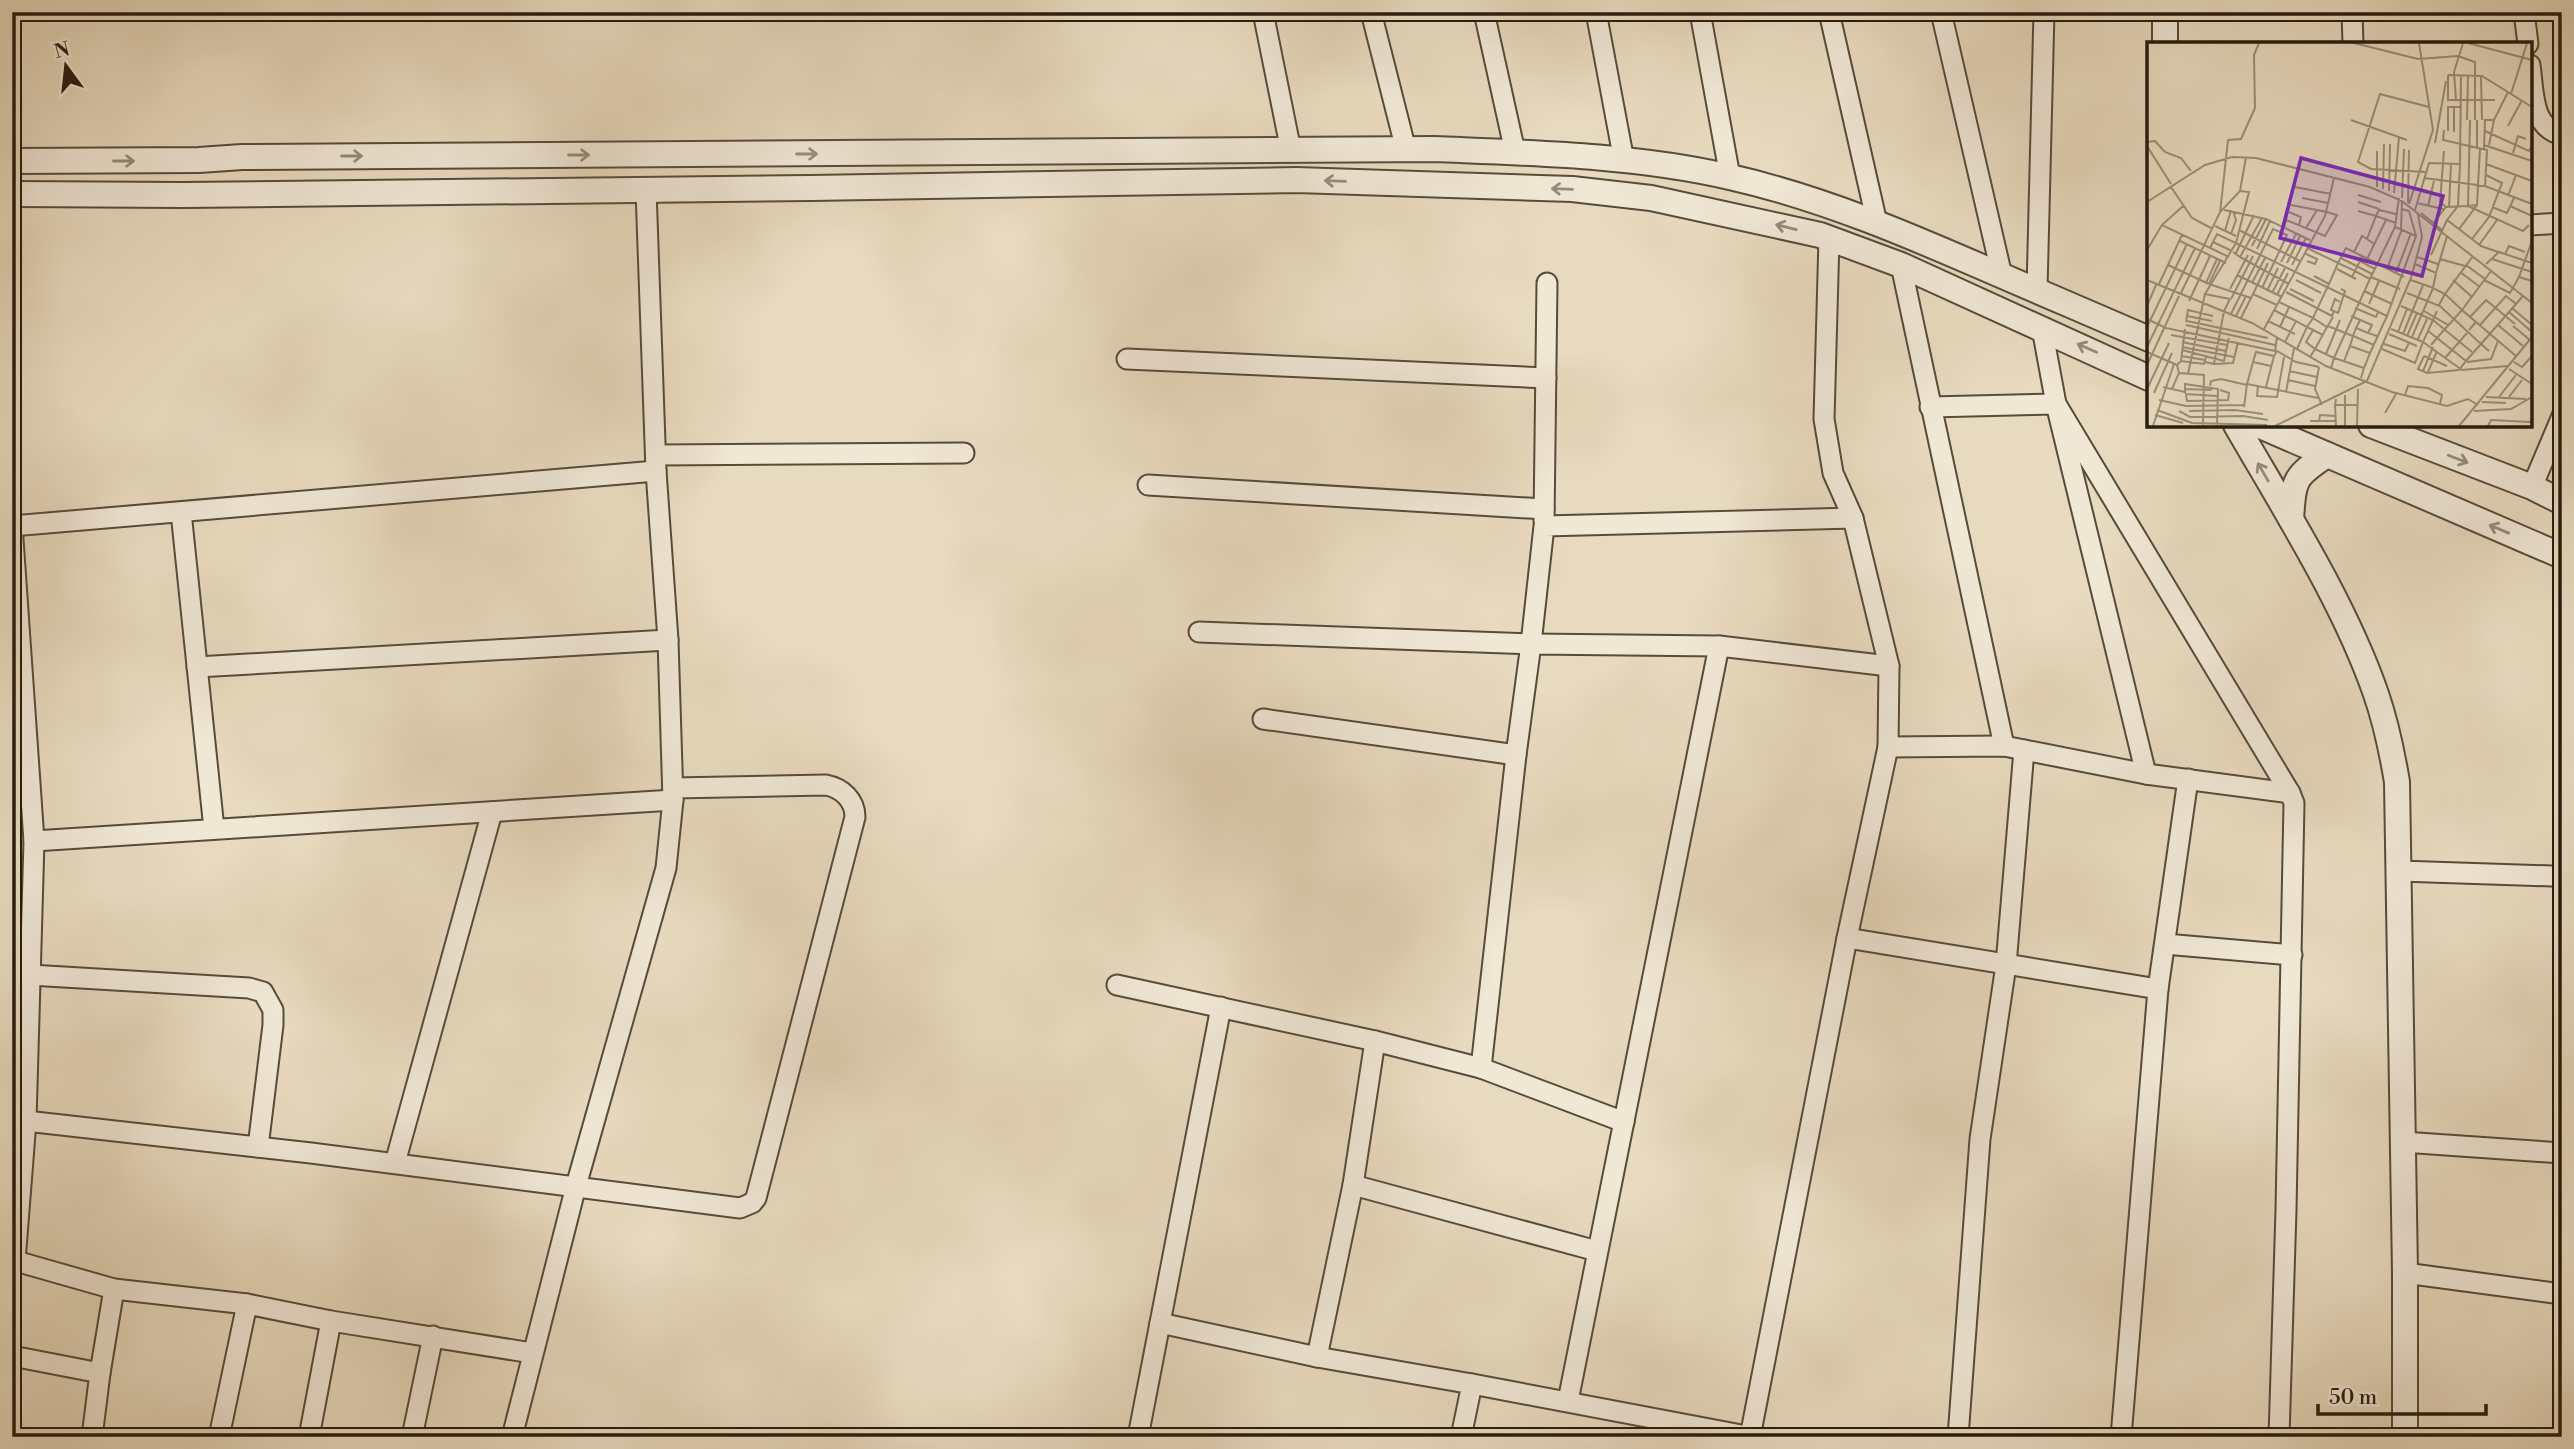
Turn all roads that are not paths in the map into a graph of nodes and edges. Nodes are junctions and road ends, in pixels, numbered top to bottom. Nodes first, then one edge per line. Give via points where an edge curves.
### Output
1 (1263, 12) edge
2 (1371, 12) edge
3 (1484, 12) edge
4 (1596, 12) edge
5 (1700, 12) edge
6 (1829, 12) edge
7 (1941, 12) edge
8 (2044, 12) edge
9 (2165, 12) edge
10 (2352, 12) edge
11 (2524, 12) edge
12 (2165, 42) edge
13 (2353, 42) edge
14 (2528, 42) edge
15 (2532, 77) edge
16 (2562, 135) edge
17 (1406, 150) junction
18 (1291, 151) junction
19 (1515, 152) junction
20 (12, 161) edge
21 (1624, 161) junction
22 (1730, 177) junction
23 (646, 190) junction
24 (12, 194) edge
25 (1877, 223) junction
26 (2562, 223) edge
27 (2532, 225) edge
28 (1829, 239) junction
29 (1901, 265) junction
30 (2002, 276) junction
31 (1547, 283) dead end
32 (2037, 290) junction
33 (2042, 328) junction
34 (2147, 338) edge
35 (1128, 359) dead end
36 (2147, 377) edge
37 (1546, 378) junction
38 (2056, 404) junction
39 (1930, 407) junction
40 (2562, 416) edge
41 (2237, 427) edge
42 (2263, 427) edge
43 (2376, 427) edge
44 (964, 453) dead end
45 (2327, 455) junction
46 (656, 463) junction
47 (1148, 485) dead end
48 (2532, 487) junction
49 (2562, 502) edge
50 (181, 512) junction
51 (1544, 517) junction
52 (1853, 518) junction
53 (2291, 519) junction
54 (12, 525) edge
55 (2562, 556) edge
56 (1199, 632) dead end
57 (668, 640) junction
58 (1531, 645) junction
59 (1719, 646) junction
60 (1889, 666) junction
61 (197, 667) junction
62 (1263, 719) dead end
63 (2004, 746) junction
64 (1888, 747) junction
65 (2024, 750) junction
66 (1516, 755) junction
67 (2146, 774) junction
68 (2188, 779) junction
69 (2290, 793) junction
70 (673, 794) junction
71 (492, 812) junction
72 (214, 830) junction
73 (34, 841) junction
74 (2399, 871) junction
75 (2552, 876) dead end
76 (1847, 938) junction
77 (2165, 944) junction
78 (2292, 955) junction
79 (2006, 965) junction
80 (30, 975) junction
81 (1117, 985) dead end
82 (2158, 989) junction
83 (1221, 1007) junction
84 (1376, 1041) junction
85 (1481, 1068) junction
86 (26, 1121) junction
87 (1624, 1122) junction
88 (2403, 1142) junction
89 (258, 1146) junction
90 (2562, 1153) edge
91 (395, 1163) junction
92 (1353, 1185) junction
93 (576, 1186) junction
94 (1597, 1251) junction
95 (14, 1261) edge
96 (2405, 1273) junction
97 (114, 1289) junction
98 (2562, 1294) edge
99 (247, 1304) junction
100 (331, 1321) junction
101 (1160, 1323) junction
102 (433, 1336) junction
103 (532, 1353) junction
104 (12, 1356) edge
105 (1317, 1357) junction
106 (100, 1373) junction
107 (1472, 1384) junction
108 (1568, 1401) junction
109 (92, 1437) edge
110 (219, 1437) edge
111 (309, 1437) edge
112 (412, 1437) edge
113 (512, 1437) edge
114 (1138, 1437) edge
115 (1461, 1437) edge
116 (1751, 1437) edge
117 (1958, 1437) edge
118 (2121, 1437) edge
119 (2279, 1437) edge
120 (2404, 1437) edge

1 - 18 street
2 - 17 street
3 - 19 street
4 - 21 street
5 - 22 street
6 - 25 street
7 - 30 street
8 - 32 street
9 - 12 street
10 - 13 street
11 - 14 street
15 - 16 street via 2539,118 2544,127
17 - 18 street
17 - 19 street
20 -> 18 street
19 - 21 street
21 - 22 street
22 - 25 street
23 - 24 street
28 -> 23 street via 1724,212 1572,189 1296,180
23 - 46 street
25 - 30 street
26 - 27 street
28 - 29 street
28 - 52 street via 1824,419 1833,473
29 - 33 street
29 - 39 street
30 - 32 street
31 - 37 street
32 - 34 street
36 -> 33 street
33 - 38 street
35 - 37 street
37 - 51 street
38 - 39 street
38 - 67 street
38 - 69 street
39 - 63 street
40 - 48 street
53 -> 41 street
42 - 45 street
43 -> 48 street
44 - 46 street
45 - 53 street via 2297,478
55 -> 45 street
46 - 50 street
46 - 57 street
47 - 51 street
48 - 49 street
50 - 54 street
50 - 61 street
51 - 52 street
51 - 58 street
52 - 60 street
53 - 74 street via 2349,629 2376,694 2397,782
54 - 73 street
56 - 58 street
57 - 61 street
57 - 70 street
58 - 59 street
58 - 66 street
59 - 60 street
59 - 87 street
60 - 64 street
61 - 72 street
62 - 66 street
63 - 64 street
63 - 65 street
64 - 76 street
65 - 67 street
65 - 79 street
66 - 85 street
67 - 68 street
68 - 69 street
68 - 77 street
69 - 78 street via 2295,814
70 - 71 street
70 - 93 street via 666,867
70 - 93 street via 826,785 843,792 852,802 855,817 752,1203 740,1208
71 - 72 street
71 - 91 street
72 - 73 street
73 - 80 street
74 - 75 street
74 - 88 street
76 - 79 street
76 - 116 street
77 - 78 street
77 - 82 street
78 - 119 street
79 - 82 street
79 - 117 street via 1980,1139
80 - 86 street
80 - 89 street via 263,992 273,1010 273,1025
81 - 83 street
82 - 118 street
83 - 84 street
83 - 101 street
84 - 85 street
84 - 92 street
85 - 87 street
86 - 89 street
86 - 95 street
87 - 94 street
88 - 90 street
88 - 96 street
89 - 91 street
91 - 93 street
92 - 94 street
92 - 105 street
93 - 103 street
94 - 108 street
95 - 97 street
96 - 98 street
96 - 120 street
97 - 99 street
97 - 106 street
99 - 100 street
99 - 110 street
100 - 102 street
100 - 111 street
101 - 105 street
101 - 114 street
102 - 103 street
102 - 112 street
103 - 113 street
104 - 106 street
105 - 107 street
106 - 109 street
107 - 108 street
107 - 115 street
108 - 116 street

